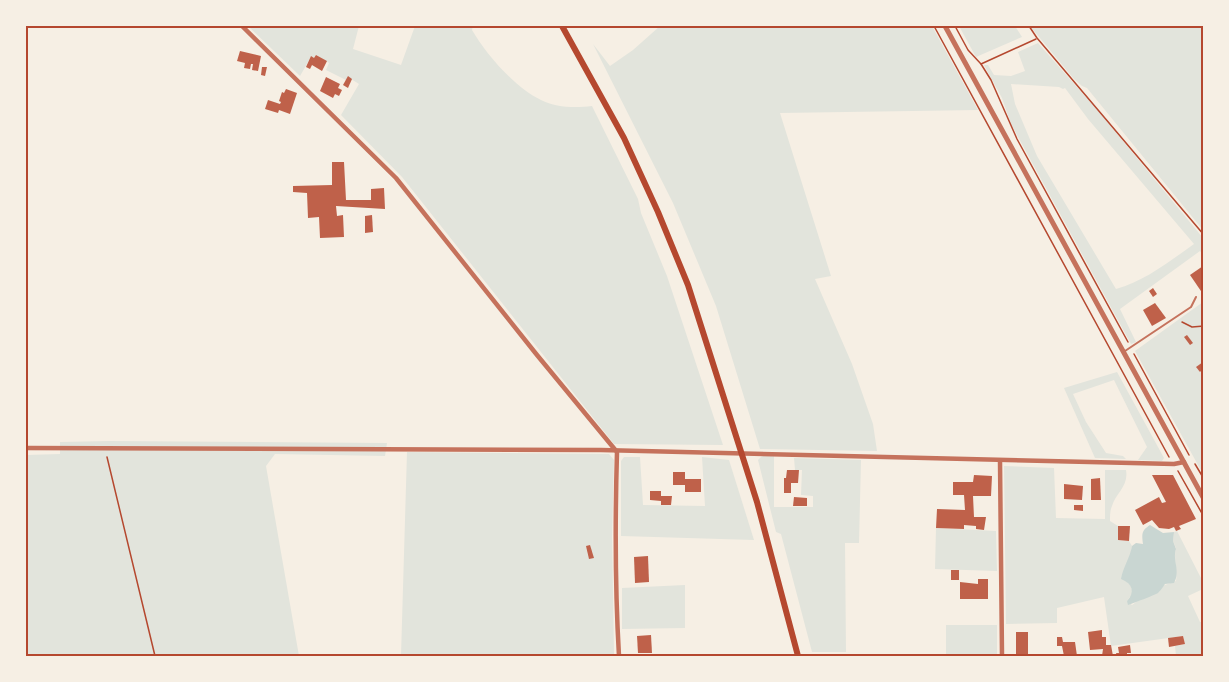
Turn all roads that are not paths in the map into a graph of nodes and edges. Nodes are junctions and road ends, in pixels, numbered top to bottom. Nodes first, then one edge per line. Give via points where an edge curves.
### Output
1 (242, 26) edge
2 (562, 26) edge
3 (945, 26) edge
4 (1196, 297) dead end
5 (1124, 351) junction
6 (26, 448) edge
7 (617, 452) junction
8 (742, 453) junction
9 (1000, 461) junction
10 (1184, 462) junction
11 (1203, 498) edge
12 (620, 657) edge
13 (798, 657) edge
14 (1002, 657) edge

1 - 7 street via 396,178
2 - 8 main road via 624,138 658,212 688,285
3 - 5 street
4 - 5 lane via 1191,307
5 - 10 street
6 - 7 street
7 - 8 street
7 - 12 street via 616,601
8 - 9 street
8 - 13 main road
9 - 10 street
9 - 14 street
10 - 11 street

